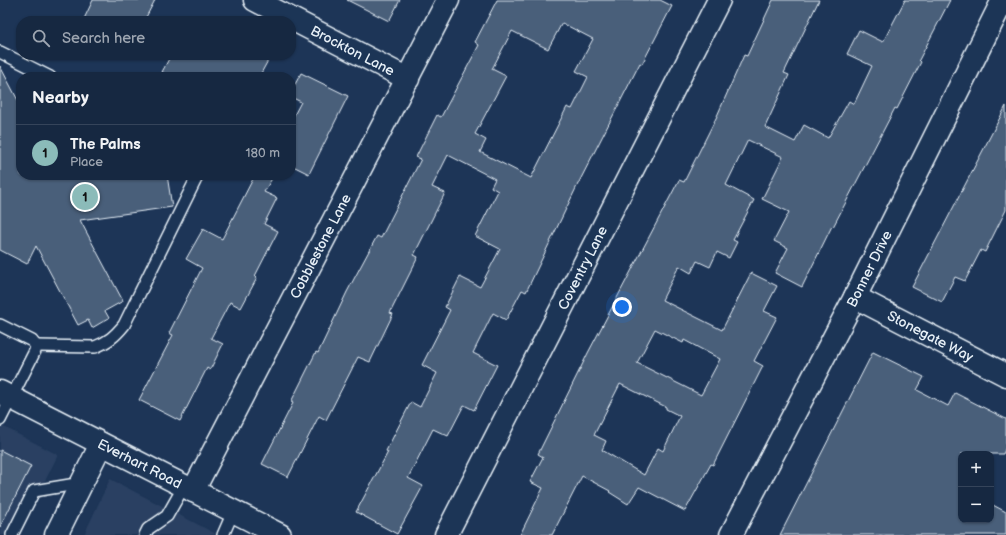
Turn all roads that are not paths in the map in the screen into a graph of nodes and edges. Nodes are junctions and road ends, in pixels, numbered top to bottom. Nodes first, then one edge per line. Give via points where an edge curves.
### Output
1 (255, 0) edge
2 (448, 0) edge
3 (719, 0) edge
4 (1003, 0) edge
5 (286, 16) edge
6 (296, 21) edge
7 (0, 52) edge
8 (16, 60) edge
9 (16, 60) edge
10 (40, 72) edge
11 (408, 79) junction
12 (196, 180) edge
13 (855, 296) junction
14 (0, 324) edge
15 (36, 346) junction
16 (1006, 375) edge
17 (5, 395) edge
18 (0, 420) edge
19 (101, 444) junction
20 (82, 483) junction
21 (188, 489) junction
22 (233, 512) junction
23 (12, 535) edge
24 (56, 535) edge
25 (145, 535) edge
26 (223, 535) edge
27 (278, 535) edge
28 (446, 535) edge
29 (731, 535) edge

1 - 5 street, Brockton Lane
2 - 11 street, Cobblestone Lane
3 - 28 street, Coventry Lane
4 - 13 street, Bonner Drive
6 - 11 street, Brockton Lane
7 - 9 lane
8 - 10 lane
11 - 21 street, Cobblestone Lane
12 - 15 lane via 124,325 115,336 95,347
13 - 16 street, Stonegate Way
13 - 29 street, Bonner Drive
14 - 15 lane via 32,341
15 - 17 lane
17 - 18 lane
17 - 19 street, Everhart Road
19 - 20 street
19 - 21 street, Everhart Road
20 - 23 lane via 34,491
20 - 24 street
21 - 22 street, Everhart Road
21 - 25 lane via 167,516 148,529
22 - 26 lane
22 - 27 street, Everhart Road

